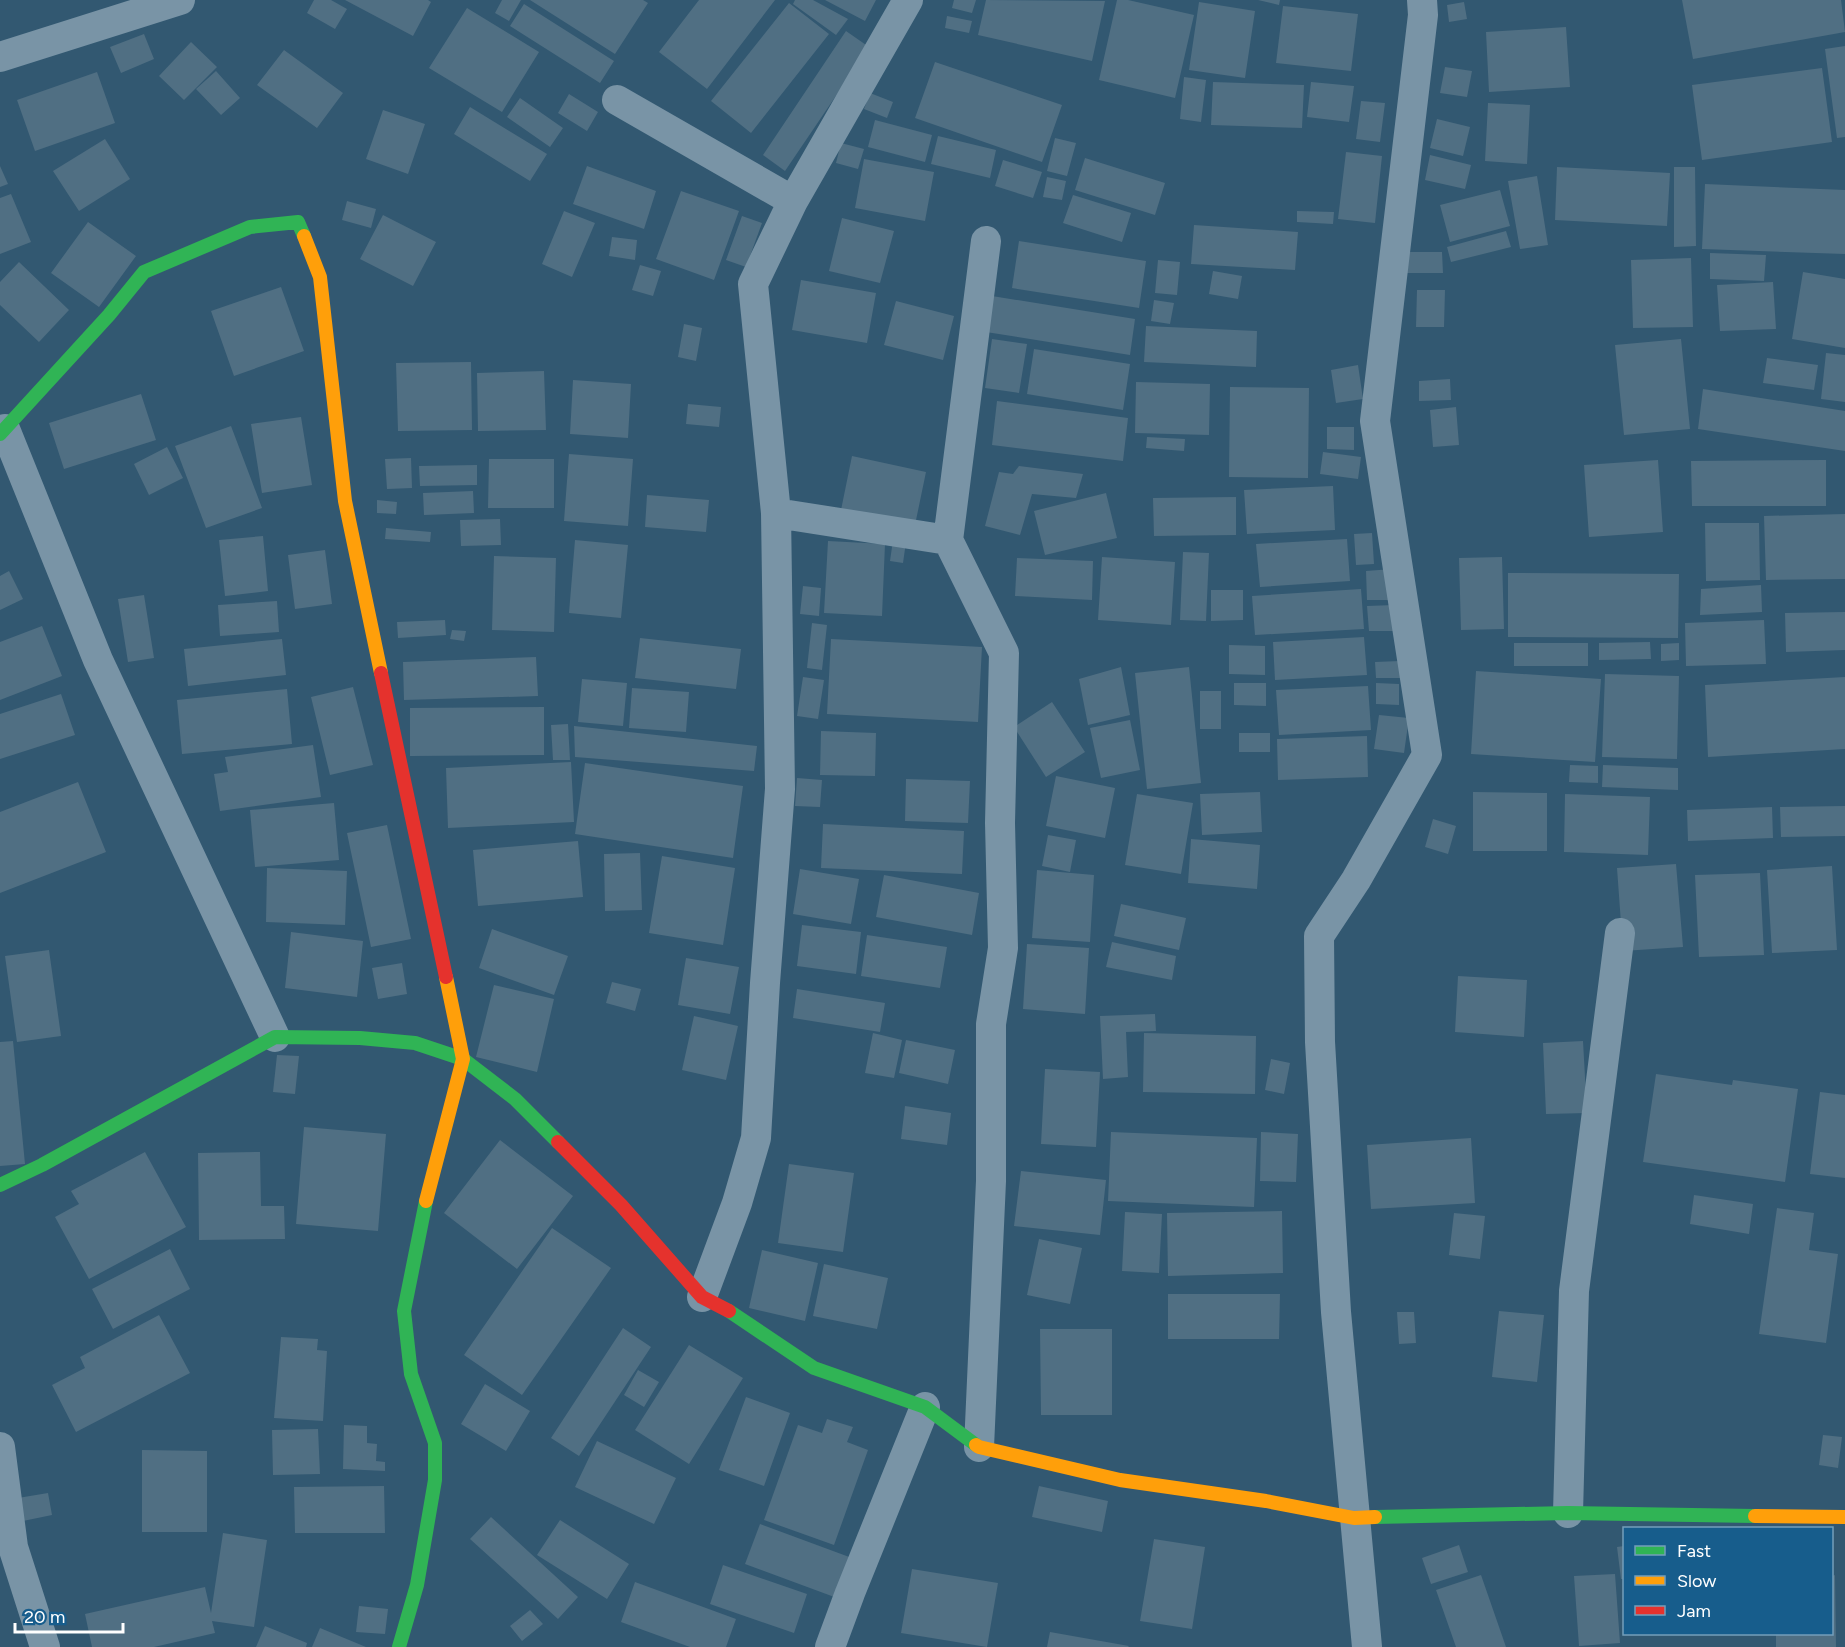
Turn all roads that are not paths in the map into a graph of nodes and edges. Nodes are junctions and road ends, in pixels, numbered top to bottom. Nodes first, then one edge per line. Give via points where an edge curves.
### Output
1 (180, 0) edge
2 (909, 0) edge
3 (1422, 0) edge
4 (0, 57) edge
5 (617, 100) dead end
6 (793, 201) junction
7 (986, 241) dead end
8 (3, 431) edge
9 (776, 513) junction
10 (948, 540) junction
11 (1620, 933) dead end
12 (275, 1036) junction
13 (463, 1059) junction
14 (0, 1185) edge
15 (702, 1297) junction
16 (925, 1407) junction
17 (0, 1447) edge
18 (979, 1447) junction
19 (1568, 1513) junction
20 (1845, 1517) edge
21 (1354, 1518) junction
22 (45, 1647) edge
23 (399, 1647) edge
24 (831, 1647) edge
25 (1367, 1647) edge

1 - 4 street
2 - 6 street
3 - 21 street via 1375,421 1427,755 1356,880 1319,936 1320,1042 1336,1312
5 - 6 street
6 - 9 street via 753,284
7 - 10 street
8 - 12 street via 98,660
8 - 13 street via 144,272 250,227 298,222 320,277 345,501
9 - 10 street
9 - 15 street via 780,789 756,1138
10 - 18 street via 1004,653 1000,823 1003,948 991,1024 991,1181
11 - 19 street via 1574,1291
12 - 13 street via 415,1043
12 - 14 street
13 - 15 street via 553,1135
13 - 23 street via 428,1190 404,1311 411,1374 435,1443 435,1480 417,1584
15 - 16 street via 729,1310 814,1368
16 - 18 street
16 - 24 street
17 - 22 street via 13,1547
18 - 21 street via 1120,1480
19 - 20 street
19 - 21 street
21 - 25 street

